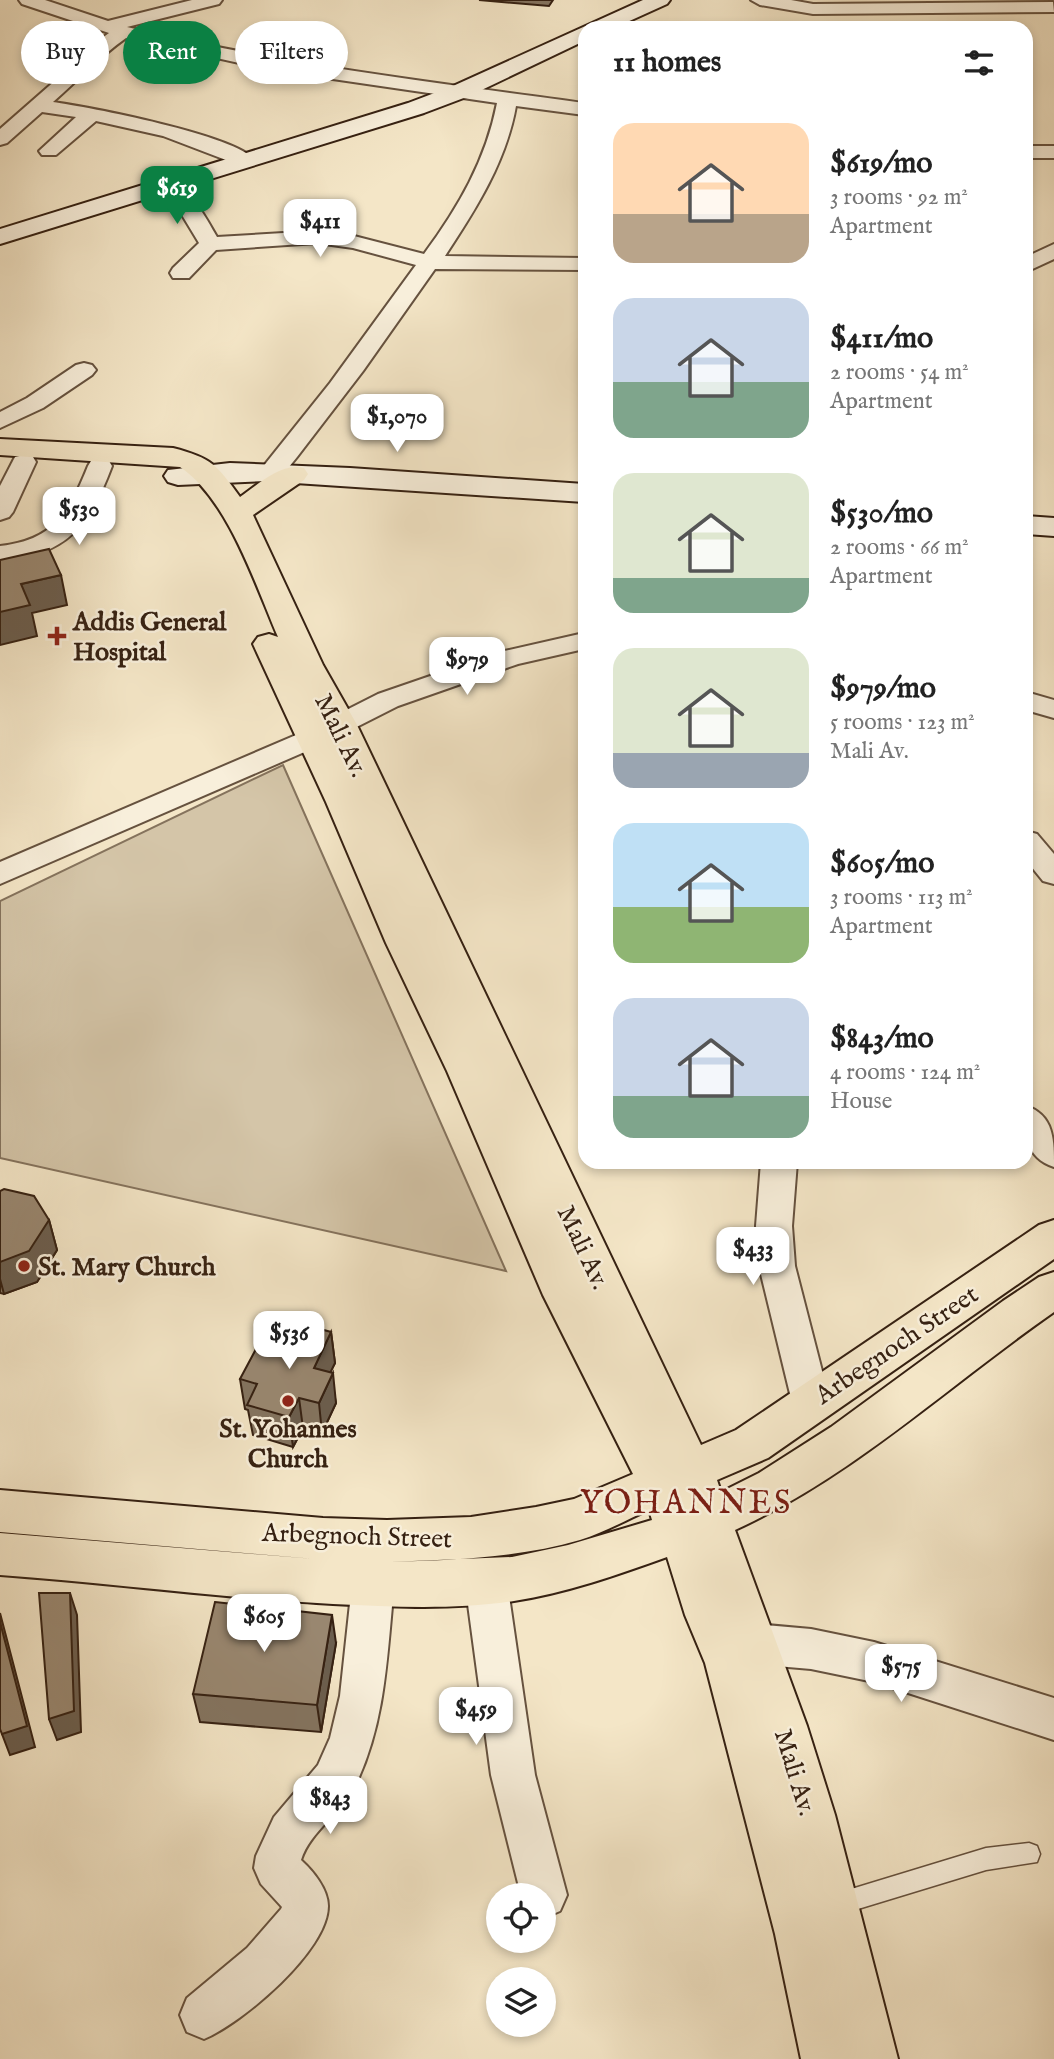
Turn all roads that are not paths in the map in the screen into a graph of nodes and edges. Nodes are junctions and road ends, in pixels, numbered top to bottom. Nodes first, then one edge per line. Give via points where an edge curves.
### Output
1 (28, 0) edge
2 (143, 0) edge
3 (213, 0) edge
4 (760, 0) edge
5 (658, 1) edge
6 (1053, 7) edge
7 (613, 21) edge
8 (110, 28) junction
9 (578, 36) edge
10 (235, 56) edge
11 (348, 77) edge
12 (575, 88) dead end
13 (461, 91) junction
14 (507, 100) junction
15 (548, 104) junction
16 (37, 106) junction
17 (578, 108) edge
18 (93, 113) junction
19 (0, 139) edge
20 (49, 151) dead end
21 (1033, 152) edge
22 (1054, 152) edge
23 (246, 161) junction
24 (167, 187) junction
25 (0, 237) edge
26 (210, 244) junction
27 (1054, 250) edge
28 (429, 262) junction
29 (1033, 262) edge
30 (578, 264) edge
31 (181, 273) dead end
32 (84, 370) dead end
33 (0, 421) edge
34 (0, 447) edge
35 (12, 462) edge
36 (100, 467) junction
37 (193, 474) junction
38 (283, 474) junction
39 (578, 493) edge
40 (0, 512) edge
41 (237, 512) junction
42 (1033, 526) edge
43 (1054, 527) edge
44 (0, 554) edge
45 (578, 642) edge
46 (1033, 703) edge
47 (1054, 709) edge
48 (326, 731) junction
49 (1033, 849) edge
50 (0, 874) edge
51 (1054, 874) edge
52 (1033, 1128) edge
53 (1054, 1154) edge
54 (778, 1169) edge
55 (1054, 1237) edge
56 (1054, 1289) edge
57 (811, 1402) junction
58 (676, 1478) junction
59 (0, 1511) edge
60 (695, 1527) junction
61 (0, 1554) edge
62 (486, 1582) junction
63 (373, 1585) junction
64 (755, 1644) junction
65 (1054, 1719) edge
66 (1029, 1854) dead end
67 (540, 1883) edge
68 (832, 1906) junction
69 (204, 2015) dead end
70 (829, 2059) edge
71 (870, 2059) edge

1 - 8 street
2 - 8 street
3 - 8 street
4 - 6 street via 813,9
5 - 7 main road
8 - 10 street
8 - 16 street via 72,76
9 - 13 main road
11 - 13 street
12 - 15 street
13 - 14 street
13 - 23 main road
14 - 15 street
14 - 28 street via 504,128 477,186
15 - 17 street
16 - 18 street
16 - 19 street
18 - 20 street
18 - 23 street via 187,136
21 - 22 street
23 - 24 main road
24 - 25 main road
24 - 26 street via 182,198
26 - 28 street via 338,239
26 - 31 street
27 - 29 street
28 - 30 street
28 - 38 street via 302,437
32 - 33 street
34 - 37 main road via 173,457 190,461
35 - 36 main road
35 - 40 street
36 - 37 main road
36 - 44 street via 84,505 60,534 42,547
37 - 38 main road
37 - 41 main road, Mali Av.
37 - 48 main road, Mali Av. via 193,489
38 - 39 main road
38 - 41 main road
41 - 48 main road, Mali Av. via 307,664
42 - 43 main road
45 - 48 street via 437,681
46 - 47 street
48 - 50 street
48 - 58 main road, Mali Av. via 404,943
49 - 51 street
52 - 53 street
54 - 57 street via 774,1226 777,1266
55 - 57 main road, Arbegnoch Street
56 - 60 main road, Arbegnoch Street via 840,1445 775,1487
57 - 58 main road, Arbegnoch Street via 752,1444
58 - 59 main road, Arbegnoch Street via 579,1519 431,1541 323,1539
58 - 60 main road, Mali Av.
60 - 62 main road, Arbegnoch Street via 559,1570
60 - 64 main road, Mali Av. via 730,1583
60 - 70 main road, Mali Av. via 697,1573 730,1663 802,1934
61 - 63 main road, Arbegnoch Street
62 - 63 main road, Arbegnoch Street
62 - 67 street via 513,1775
63 - 69 street via 359,1706 348,1752 332,1782 278,1854 276,1868 303,1896 303,1916 247,1982
64 - 65 street via 874,1662
64 - 68 main road, Mali Av. via 809,1815
66 - 68 lane via 986,1858
68 - 71 main road, Mali Av.

